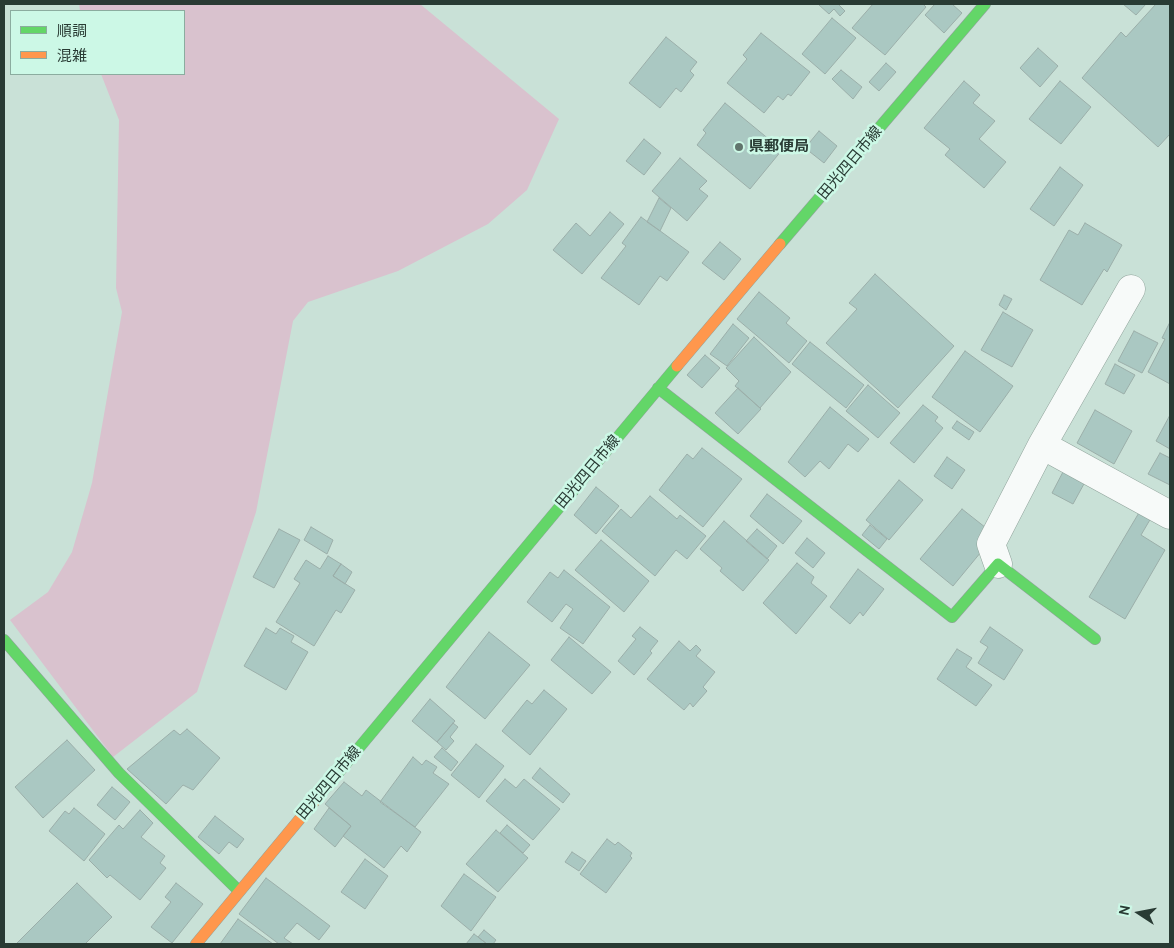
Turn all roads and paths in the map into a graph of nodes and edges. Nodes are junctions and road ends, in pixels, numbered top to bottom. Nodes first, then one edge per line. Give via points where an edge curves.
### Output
1 (985, 4) edge
2 (1131, 290) dead end
3 (658, 388) junction
4 (1042, 445) junction
5 (1170, 515) edge
6 (998, 564) junction
7 (1096, 639) dead end
8 (4, 640) edge
9 (239, 891) junction
10 (196, 944) edge

1 - 3 main road, 田光四日市線
2 - 4 street
3 - 6 main road via 952,617
3 - 9 main road, 田光四日市線
4 - 5 street
4 - 6 street via 991,544
6 - 7 main road
8 - 9 main road via 119,773
9 - 10 main road, 田光四日市線

